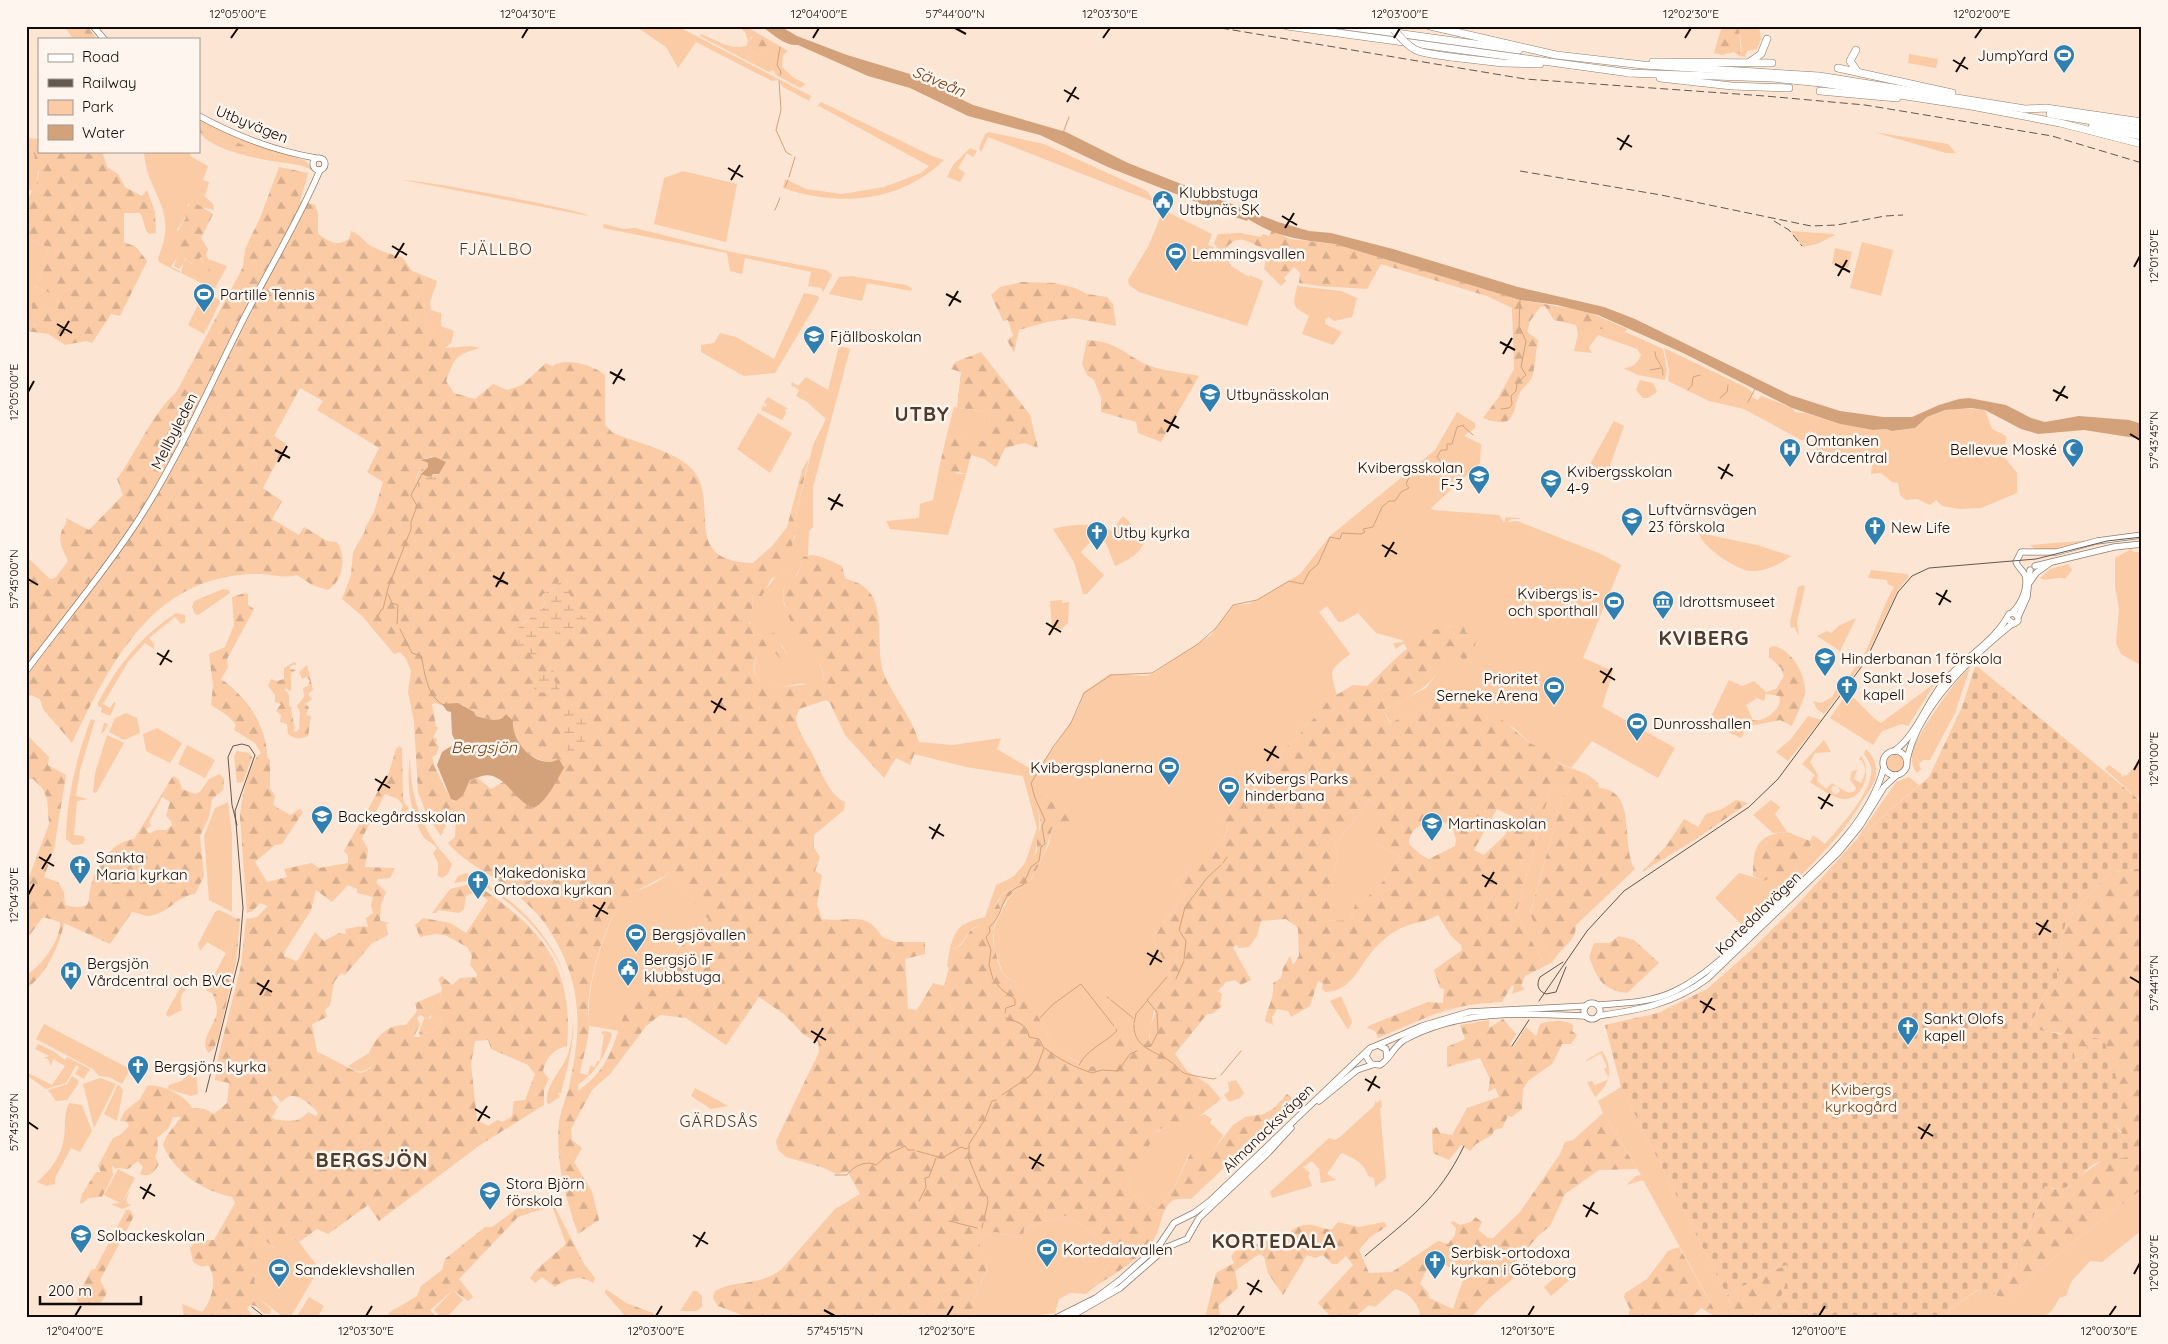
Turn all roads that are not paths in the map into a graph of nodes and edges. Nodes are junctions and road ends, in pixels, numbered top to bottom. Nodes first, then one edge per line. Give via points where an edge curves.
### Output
1 (93, 26) edge
2 (1287, 26) edge
3 (1345, 26) edge
4 (1430, 26) edge
5 (1395, 28) edge
6 (103, 38) edge
7 (1767, 39) dead end
8 (1856, 50) dead end
9 (1556, 55) junction
10 (1605, 61) junction
11 (1748, 62) junction
12 (1772, 63) dead end
13 (1566, 64) junction
14 (1838, 68) dead end
15 (1857, 71) junction
16 (1627, 73) junction
17 (1789, 88) dead end
18 (1820, 91) dead end
19 (1970, 103) junction
20 (2025, 109) junction
21 (200, 116) edge
22 (2142, 122) edge
23 (2060, 123) junction
24 (2142, 129) edge
25 (2142, 136) edge
26 (2142, 144) edge
27 (316, 165) joint
28 (2142, 535) edge
29 (2142, 544) edge
30 (2031, 552) junction
31 (2052, 562) junction
32 (2032, 568) junction
33 (2022, 570) junction
34 (2030, 584) junction
35 (2012, 613) junction
36 (2018, 617) junction
37 (2010, 622) junction
38 (26, 671) edge
39 (1894, 751) junction
40 (1907, 760) junction
41 (1884, 768) junction
42 (1897, 775) junction
43 (1597, 1005) junction
44 (1586, 1006) junction
45 (1585, 1016) junction
46 (1598, 1016) junction
47 (1378, 1045) junction
48 (1368, 1050) junction
49 (1387, 1058) junction
50 (1372, 1065) junction
51 (1183, 1219) junction
52 (1192, 1228) junction
53 (1169, 1231) junction
54 (1177, 1242) junction
55 (1056, 1318) edge
56 (1068, 1318) edge

1 - 6 main road
2 - 13 highway
3 - 9 highway
4 - 9 highway
5 - 13 highway, bridge via 1414,51 1503,63
7 - 11 highway via 1761,54
8 - 15 highway via 1850,61
9 - 10 highway
10 - 11 highway
10 - 19 highway via 1790,73
11 - 12 highway
13 - 16 highway
14 - 15 highway
15 - 19 highway via 1954,93
16 - 17 highway via 1732,86
16 - 19 highway via 1821,82
18 - 19 highway
19 - 20 highway
19 - 23 highway
20 - 22 highway via 2046,108
20 - 24 highway
21 - 27 main road, Utbyvägen via 239,136 298,155
23 - 25 highway
23 - 26 highway
27 - 38 main road, Mellbyleden via 314,184 294,229 245,316 166,474 102,573
28 - 30 main road via 2098,541 2057,552
29 - 31 main road via 2114,547
30 - 32 main road via 2036,558
30 - 33 main road via 2022,551 2016,557
31 - 32 main road
31 - 34 main road, Kortedalavägen via 2036,573
32 - 33 main road
32 - 34 main road, Kortedalavägen
33 - 35 main road, Kortedalavägen via 2025,577 2021,602
34 - 36 main road, Kortedalavägen
35 - 36 main road
35 - 37 main road, Kortedalavägen
36 - 37 main road, Kortedalavägen via 2017,622
37 - 39 main road, Kortedalavägen via 1950,675 1907,740
37 - 40 main road, Kortedalavägen via 1949,683 1912,742
39 - 40 main road via 1902,753
39 - 41 main road, Kortedalavägen via 1885,757
40 - 42 main road, Kortedalavägen via 1905,770
41 - 42 main road
41 - 43 main road, Kortedalavägen via 1874,793 1840,842 1711,968 1685,986 1657,998
42 - 46 main road, Kortedalavägen via 1884,787 1838,854 1708,978 1687,992 1653,1007
43 - 44 main road, Kortedalavägen
43 - 46 main road
44 - 45 main road
44 - 47 main road, Kortedalavägen via 1469,1012 1422,1026
45 - 46 main road, Kortedalavägen via 1590,1019
45 - 49 main road, Kortedalavägen via 1514,1014 1460,1020 1425,1030 1403,1041
47 - 48 main road
47 - 49 main road via 1386,1049
48 - 50 main road via 1366,1058
48 - 51 main road, Almanacksvägen via 1210,1201
49 - 50 main road via 1380,1065
50 - 52 main road, Almanacksvägen via 1357,1070 1316,1103
51 - 52 main road via 1190,1222
51 - 53 main road, Almanacksvägen via 1174,1223
52 - 54 main road, Almanacksvägen via 1187,1239
53 - 54 main road via 1171,1239
53 - 55 main road, Almanacksvägen via 1160,1244 1120,1280 1096,1298
54 - 56 main road, Almanacksvägen via 1165,1248 1120,1288

